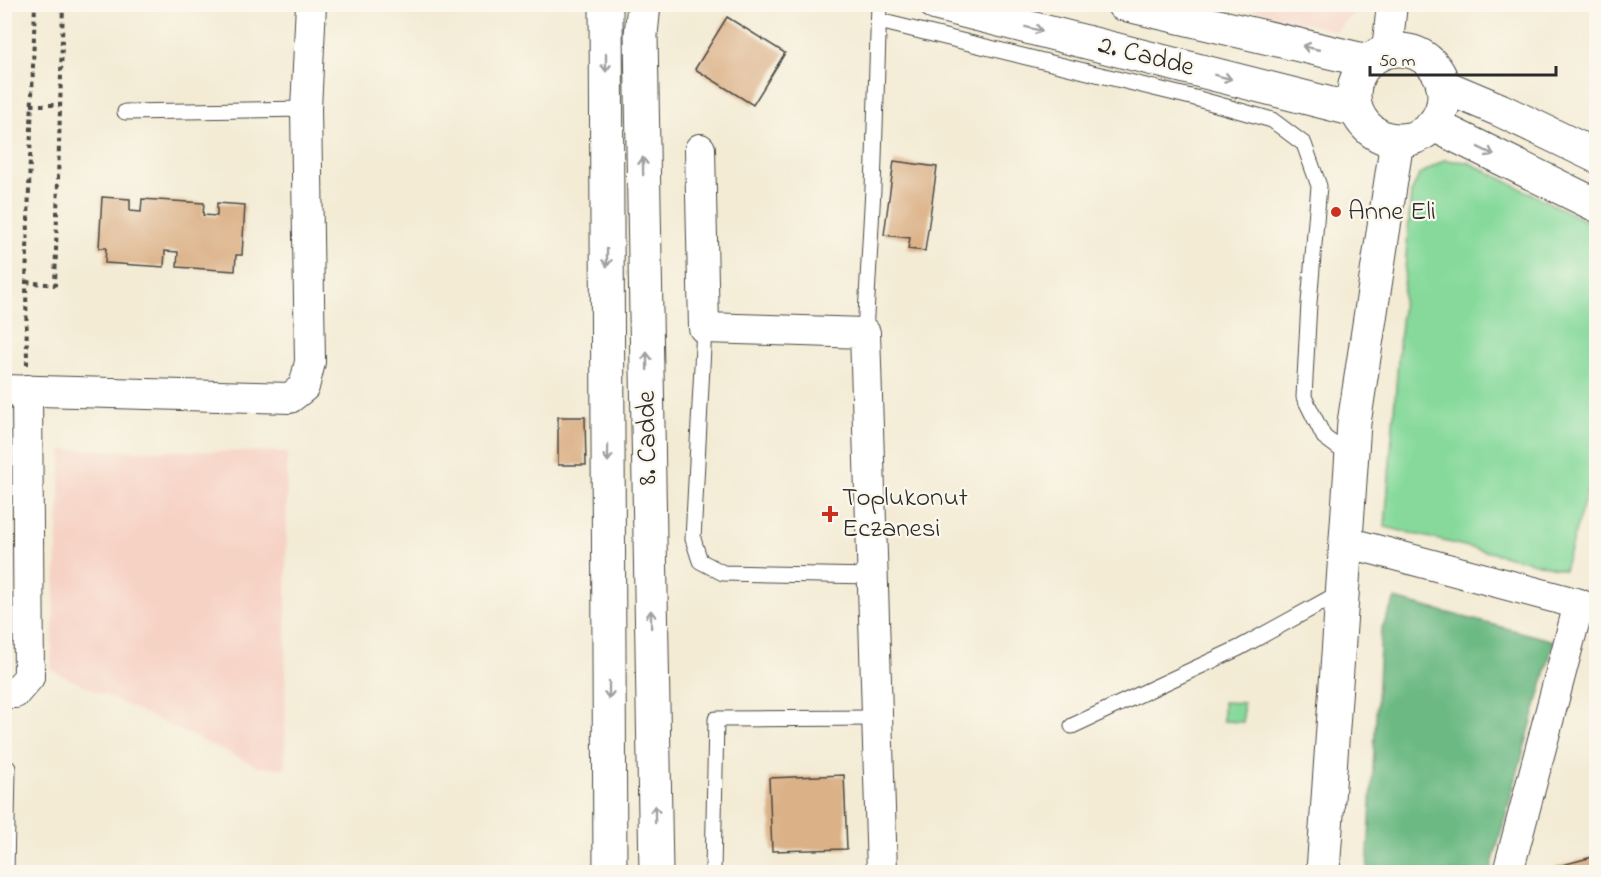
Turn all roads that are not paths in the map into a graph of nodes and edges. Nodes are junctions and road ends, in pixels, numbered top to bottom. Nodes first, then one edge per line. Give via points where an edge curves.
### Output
1 (311, 4) edge
2 (606, 4) edge
3 (644, 4) edge
4 (879, 4) edge
5 (936, 4) edge
6 (1123, 4) edge
7 (1392, 4) edge
8 (879, 21) junction
9 (1377, 56) junction
10 (1443, 86) junction
11 (306, 109) junction
12 (1355, 110) junction
13 (125, 112) dead end
14 (1434, 125) junction
15 (1397, 141) junction
16 (700, 149) dead end
17 (1596, 156) edge
18 (1596, 205) edge
19 (704, 328) junction
20 (865, 333) junction
21 (16, 390) edge
22 (1352, 458) junction
23 (1346, 542) junction
24 (874, 576) junction
25 (1343, 591) junction
26 (1588, 608) edge
27 (4, 693) edge
28 (876, 718) junction
29 (1072, 726) dead end
30 (8, 768) dead end
31 (6, 873) edge
32 (610, 873) edge
33 (656, 873) edge
34 (713, 873) edge
35 (882, 873) edge
36 (1323, 873) edge
37 (1508, 873) edge

1 - 11 street
2 -> 32 street, 8. Cadde
33 -> 3 street, 8. Cadde via 641,35
4 - 8 lane
5 -> 12 street, 2. Cadde
9 -> 6 street, 2. Cadde
7 - 9 street
8 - 20 lane
8 - 22 lane via 1196,98 1272,120 1304,144 1319,186 1304,397 1324,437
9 - 10 street via 1401,50 1416,53 1438,72
9 - 12 street via 1359,72 1354,84
10 - 14 street via 1443,107
10 - 17 street
11 - 13 lane
11 - 21 street via 310,362 304,387 290,398
12 - 15 street via 1372,132
14 - 15 street via 1417,137
14 -> 18 street
15 - 22 street
16 - 19 street
19 - 20 street
19 - 24 lane via 693,539 700,561 723,573
20 - 24 street
21 - 27 street via 29,677 15,693
22 - 23 street
23 - 25 street
23 - 26 street
24 - 28 street
25 - 29 lane via 1239,648
25 - 36 street
26 - 37 street
28 - 34 lane via 716,718
28 - 35 street
30 - 31 lane

